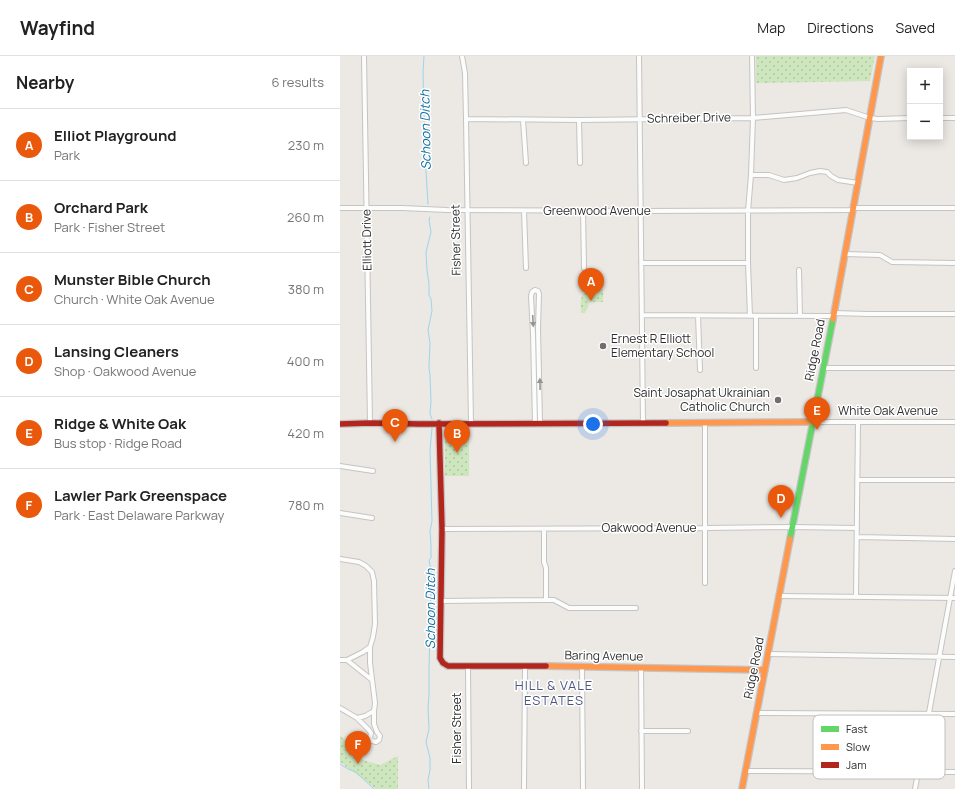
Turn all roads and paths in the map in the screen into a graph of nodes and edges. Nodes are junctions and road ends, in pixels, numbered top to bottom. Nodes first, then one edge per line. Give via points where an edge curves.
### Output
1 (364, 56) edge
2 (462, 56) edge
3 (639, 56) edge
4 (752, 56) edge
5 (881, 56) edge
6 (753, 118) junction
7 (870, 118) junction
8 (907, 118) edge
9 (943, 118) edge
10 (955, 118) edge
11 (466, 119) junction
12 (640, 119) junction
13 (523, 120) junction
14 (579, 120) junction
15 (526, 163) dead end
16 (580, 163) dead end
17 (751, 175) junction
18 (858, 183) junction
19 (340, 208) edge
20 (367, 208) junction
21 (955, 208) edge
22 (853, 209) junction
23 (467, 210) junction
24 (583, 210) junction
25 (524, 211) junction
26 (641, 211) junction
27 (748, 211) junction
28 (845, 254) junction
29 (641, 263) junction
30 (748, 263) junction
31 (955, 263) edge
32 (526, 268) dead end
33 (584, 268) dead end
34 (799, 270) dead end
35 (834, 314) junction
36 (955, 314) edge
37 (642, 315) junction
38 (698, 316) junction
39 (750, 316) junction
40 (756, 316) junction
41 (800, 316) junction
42 (756, 368) dead end
43 (823, 368) junction
44 (955, 368) edge
45 (700, 370) dead end
46 (706, 422) junction
47 (813, 422) junction
48 (858, 422) junction
49 (955, 422) edge
50 (370, 423) junction
51 (471, 423) junction
52 (538, 423) junction
53 (643, 423) junction
54 (340, 424) edge
55 (439, 424) junction
56 (340, 466) edge
57 (373, 471) dead end
58 (857, 480) junction
59 (955, 480) edge
60 (340, 513) edge
61 (372, 518) dead end
62 (793, 527) junction
63 (705, 528) junction
64 (857, 528) junction
65 (442, 529) junction
66 (544, 529) junction
67 (857, 538) junction
68 (955, 539) edge
69 (340, 559) edge
70 (955, 571) edge
71 (705, 583) dead end
72 (780, 596) junction
73 (856, 597) junction
74 (953, 598) edge
75 (546, 600) junction
76 (441, 601) junction
77 (636, 608) dead end
78 (370, 647) junction
79 (768, 654) junction
80 (939, 657) junction
81 (955, 657) edge
82 (340, 660) edge
83 (347, 660) junction
84 (525, 666) junction
85 (582, 666) junction
86 (468, 667) junction
87 (641, 667) junction
88 (765, 670) junction
89 (372, 680) junction
90 (340, 708) edge
91 (374, 711) junction
92 (757, 713) junction
93 (929, 714) junction
94 (955, 714) edge
95 (357, 718) junction
96 (641, 730) junction
97 (688, 731) dead end
98 (746, 771) junction
99 (813, 771) edge
100 (917, 779) edge
101 (469, 789) edge
102 (524, 789) edge
103 (583, 789) edge
104 (642, 789) edge
105 (742, 789) edge
106 (915, 789) edge

1 - 20 street, Elliott Drive
2 - 11 street, Fisher Street
3 - 12 street
4 - 6 street
5 - 7 street, Ridge Road
6 - 7 street, Schreiber Drive via 846,110
6 - 12 street, Schreiber Drive
6 - 17 street
7 - 8 street, Schreiber Drive
7 - 18 street, Ridge Road
9 - 10 street
11 - 13 street, Schreiber Drive
11 - 23 street, Fisher Street
12 - 14 street, Schreiber Drive
12 - 26 street
13 - 14 street, Schreiber Drive
13 - 15 street
14 - 16 street
17 - 18 street via 769,175 784,180 820,171 827,172 838,180
17 - 27 street
18 - 22 street, Ridge Road
19 - 20 street, Greenwood Avenue
20 - 23 street, Greenwood Avenue
20 - 50 street, Elliott Drive
21 - 22 street, Greenwood Avenue
22 - 27 street, Greenwood Avenue
22 - 28 street, Ridge Road
23 - 25 street, Greenwood Avenue
23 - 51 street, Fisher Street
24 - 25 street, Greenwood Avenue
24 - 26 street, Greenwood Avenue
24 - 33 street
25 - 32 street
26 - 27 street, Greenwood Avenue
26 - 29 street
27 - 30 street
28 - 31 street via 880,255 892,262
28 - 35 street, Ridge Road
29 - 30 street
29 - 37 street
30 - 39 street
34 - 41 street
35 - 36 street
35 - 41 street
35 - 43 street, Ridge Road
37 - 38 street
37 - 53 street
38 - 39 street
38 - 45 street
39 - 40 street
40 - 41 street
40 - 42 street
43 - 44 street
43 - 47 street, Ridge Road
46 - 47 street, White Oak Avenue
46 - 53 street, White Oak Avenue
46 - 63 street
47 - 48 street, White Oak Avenue
47 - 62 street, Ridge Road
48 - 49 street, White Oak Avenue
48 - 58 street
50 - 54 street, White Oak Avenue
50 - 55 street, White Oak Avenue
51 - 52 street, White Oak Avenue
51 - 55 street, White Oak Avenue
52 -> 52 street via 539,294 535,290 531,296
52 - 53 street, White Oak Avenue
55 - 65 street
56 - 57 street
58 - 59 street
58 - 64 street
60 - 61 street
62 - 63 street, Oakwood Avenue
62 - 64 street, Oakwood Avenue
62 - 72 street, Ridge Road
63 - 66 street, Oakwood Avenue
63 - 71 street
64 - 67 street
65 - 66 street, Oakwood Avenue
65 - 76 street
66 - 75 street
67 - 68 street
67 - 73 street
69 - 78 street via 359,562 372,572 375,624
70 - 74 street
72 - 73 street
72 - 79 street, Ridge Road
73 - 74 street
74 - 80 street
75 - 76 street
75 - 77 street via 554,600 569,608
76 - 86 street, Baring Avenue via 440,658 448,666
78 - 83 street
78 - 89 street
79 - 80 street
79 - 88 street, Ridge Road
80 - 81 street
80 - 93 street
82 - 83 street
83 - 89 street
84 - 85 street, Baring Avenue
84 - 86 street, Baring Avenue
84 - 102 street
85 - 87 street, Baring Avenue
85 - 103 street
86 - 101 street, Fisher Street
87 - 88 street, Baring Avenue
87 - 96 street
88 - 92 street, Ridge Road
89 - 91 street
90 - 95 street
91 - 95 street
91 - 95 street via 374,724 380,736 376,742 372,741 371,733
92 - 93 street
92 - 98 street, Ridge Road
93 - 94 street
96 - 97 street
96 - 104 street
98 - 99 street
98 - 105 street, Ridge Road
100 - 106 street

